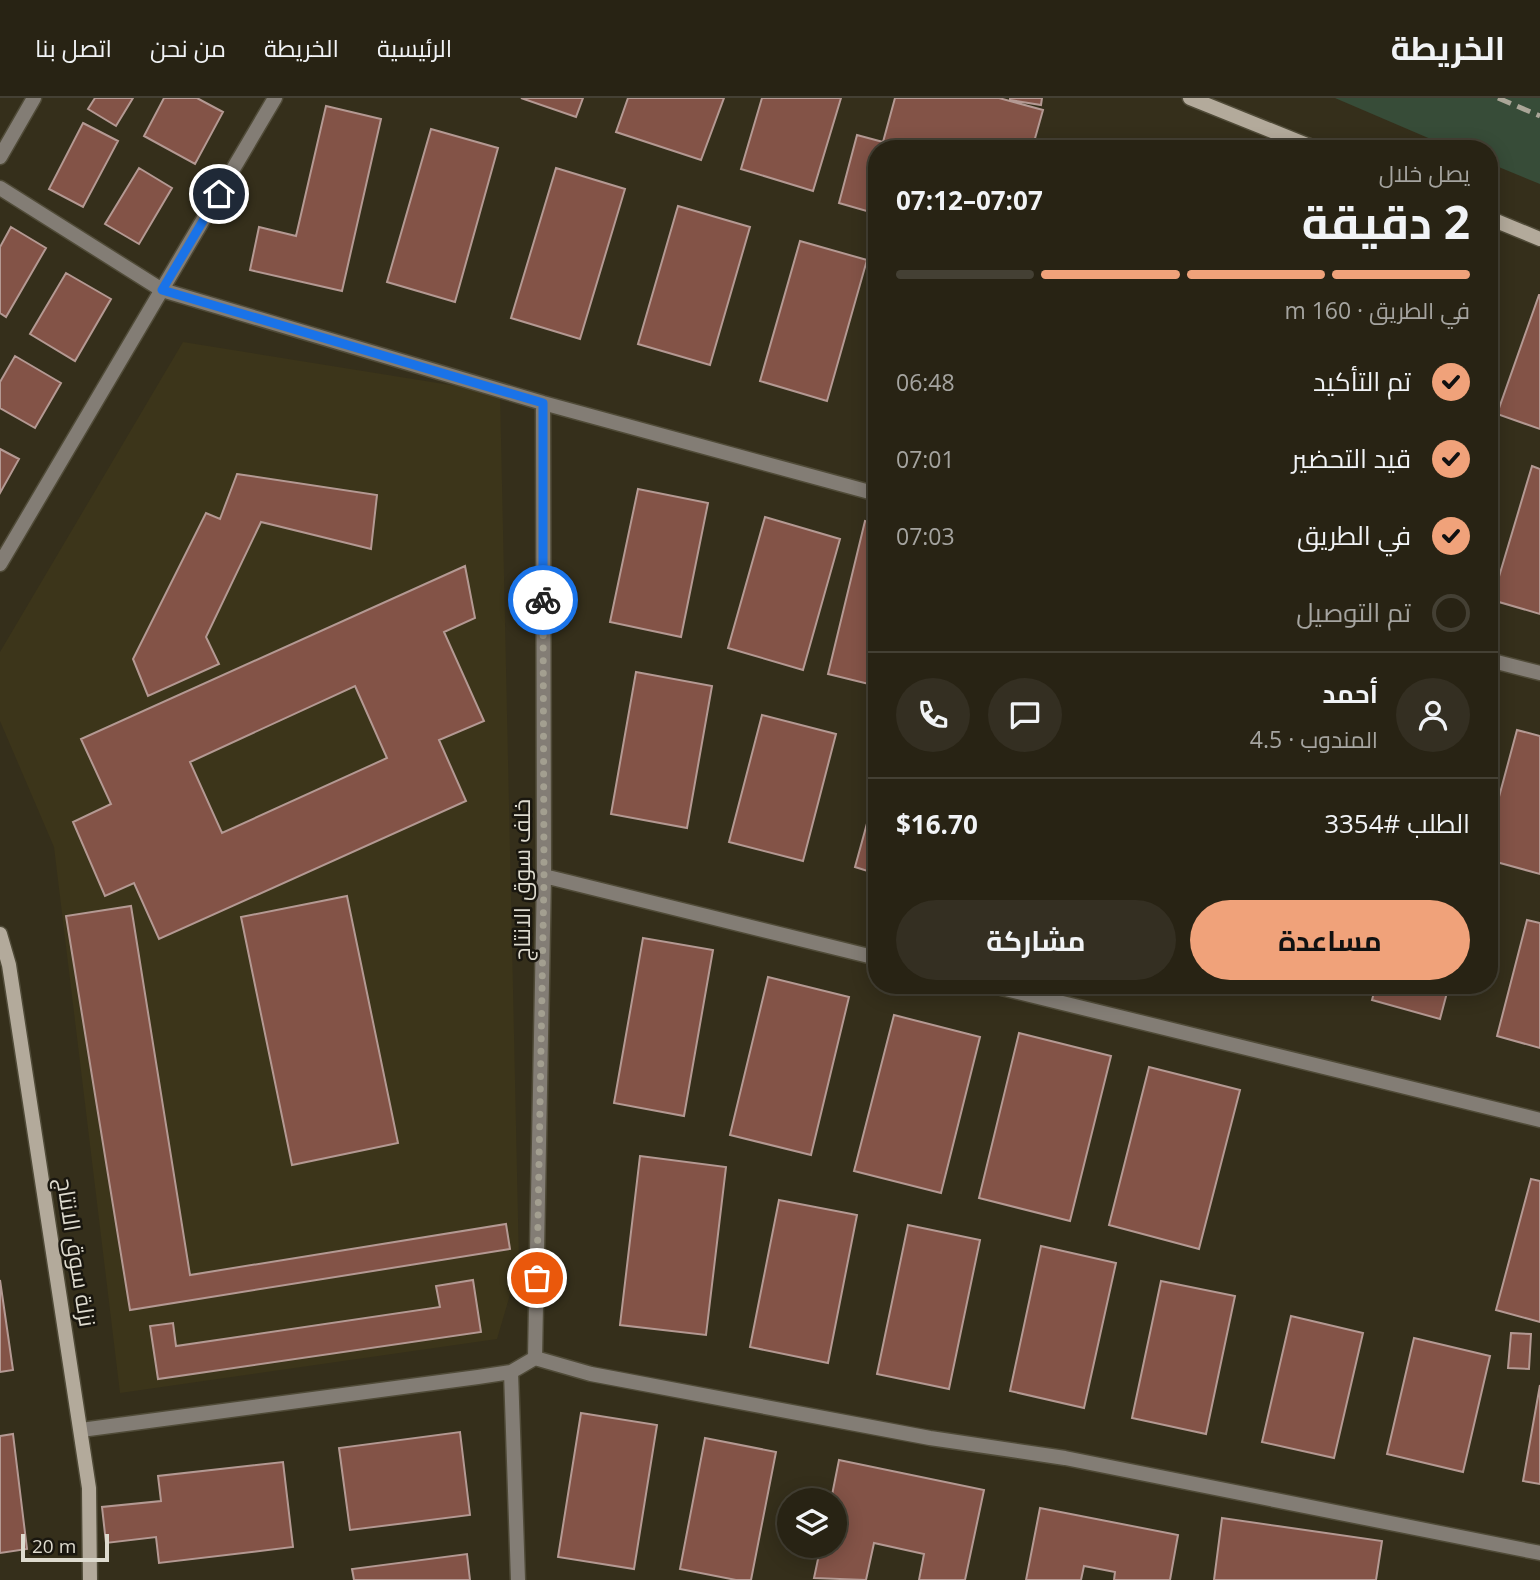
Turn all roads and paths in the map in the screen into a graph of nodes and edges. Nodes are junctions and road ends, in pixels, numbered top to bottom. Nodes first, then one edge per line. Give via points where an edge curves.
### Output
1 (34, 98) edge
2 (275, 98) edge
3 (1190, 98) edge
4 (1295, 140) edge
5 (0, 157) edge
6 (0, 188) edge
7 (1498, 222) edge
8 (1540, 239) edge
9 (162, 290) junction
10 (543, 403) junction
11 (868, 492) edge
12 (0, 564) edge
13 (1498, 662) edge
14 (1540, 673) edge
15 (544, 876) junction
16 (0, 934) edge
17 (868, 956) edge
18 (4, 968) edge
19 (1026, 994) edge
20 (1540, 1120) edge
21 (535, 1358) junction
22 (511, 1372) junction
23 (81, 1430) junction
24 (1540, 1553) edge
25 (90, 1580) edge
26 (518, 1580) edge

1 - 5 street
2 - 9 street
3 - 4 street
6 - 9 street
7 - 8 street
9 - 10 street
9 - 12 street
10 - 11 street
10 - 15 street, خلف سوق الانتاج
13 - 14 street
15 - 17 street
15 - 21 street, خلف سوق الانتاج
16 - 18 street, نزلة سوق الانتاج
18 - 23 street, نزلة سوق الانتاج
19 - 20 street
21 - 22 street
21 - 24 street via 591,1374 930,1438 1065,1458
22 - 23 street
22 - 26 street
23 - 25 street, نزلة سوق الانتاج via 89,1488

